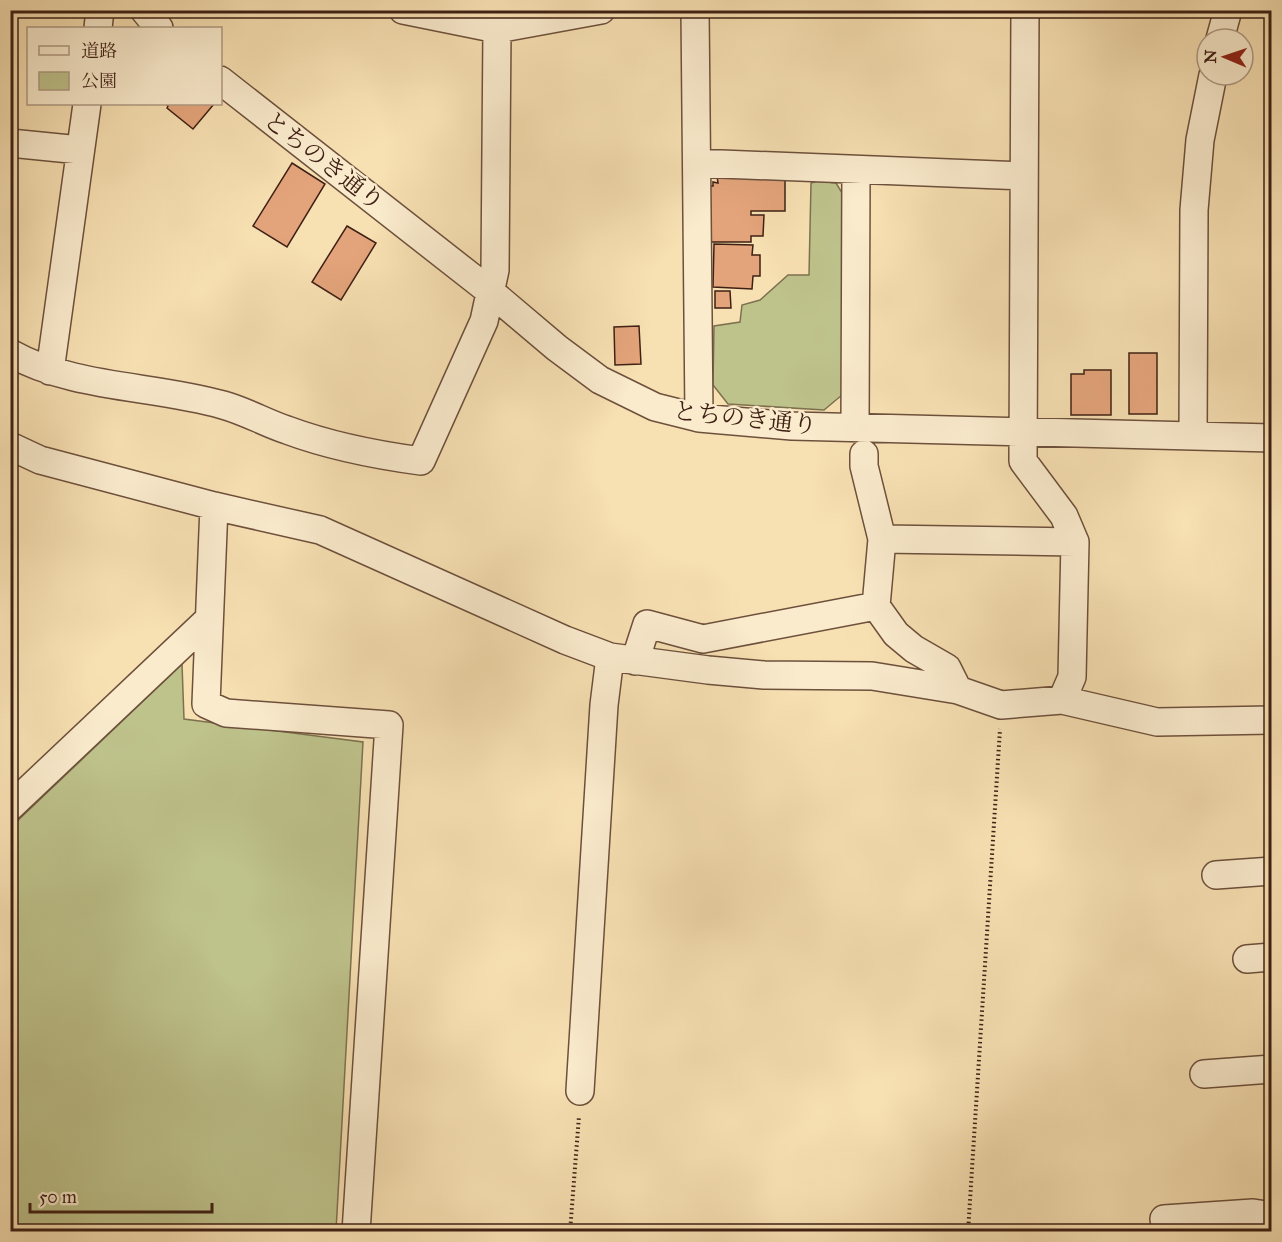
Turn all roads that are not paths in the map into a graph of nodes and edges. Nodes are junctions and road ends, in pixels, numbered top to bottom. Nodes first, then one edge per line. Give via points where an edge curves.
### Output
1 (100, 10) edge
2 (144, 10) edge
3 (403, 10) edge
4 (601, 10) edge
5 (695, 10) edge
6 (1025, 10) edge
7 (1228, 10) edge
8 (98, 27) edge
9 (158, 27) edge
10 (1223, 27) edge
11 (497, 29) junction
12 (222, 82) edge
13 (1211, 87) edge
14 (87, 105) edge
15 (10, 142) edge
16 (80, 150) junction
17 (697, 163) junction
18 (856, 171) junction
19 (1023, 176) junction
20 (492, 293) junction
21 (10, 353) edge
22 (50, 371) junction
23 (699, 418) junction
24 (855, 428) junction
25 (1023, 432) junction
26 (1193, 436) junction
27 (1272, 438) edge
28 (10, 446) edge
29 (864, 454) dead end
30 (214, 506) junction
31 (882, 539) junction
32 (1075, 542) junction
33 (876, 606) junction
34 (209, 619) junction
35 (623, 659) junction
36 (958, 690) junction
37 (1062, 700) junction
38 (1272, 720) edge
39 (10, 807) edge
40 (1272, 871) edge
41 (1216, 875) dead end
42 (1272, 1069) edge
43 (1204, 1074) dead end
44 (580, 1091) road end
45 (1272, 1216) edge
46 (1164, 1219) dead end
47 (356, 1232) edge

1 - 8 street
2 - 9 street
3 - 11 street
4 - 11 street
5 - 17 street
6 - 19 street
7 - 10 street
11 - 20 street
12 - 20 street, とちのき通り
13 - 26 street via 1200,140 1194,210
14 - 16 street
15 - 16 street
16 - 22 street
17 - 18 street
17 - 23 street
18 - 19 street
18 - 24 street
19 - 25 street
20 - 22 street via 484,321 421,461 377,455 289,431 224,405
20 - 23 street, とちのき通り via 600,380 655,407
21 - 22 street
23 - 24 street, とちのき通り
24 - 25 street, とちのき通り
25 - 26 street, とちのき通り
25 - 32 street via 1023,461 1064,516
26 - 27 street, とちのき通り
28 - 30 street via 40,460
29 - 31 street
30 - 34 street
30 - 35 street via 320,530 565,640
31 - 32 street
31 - 33 street
32 - 37 street via 1072,677
33 - 35 street via 702,639 647,624
33 - 36 street via 896,634 947,668
34 - 39 street
34 - 47 street via 206,704 226,713 389,725
35 - 36 street via 764,675 872,676
35 - 44 street via 604,705
36 - 37 street via 1001,705
37 - 38 street via 1157,722
40 - 41 street
42 - 43 street
45 - 46 street via 1253,1213

